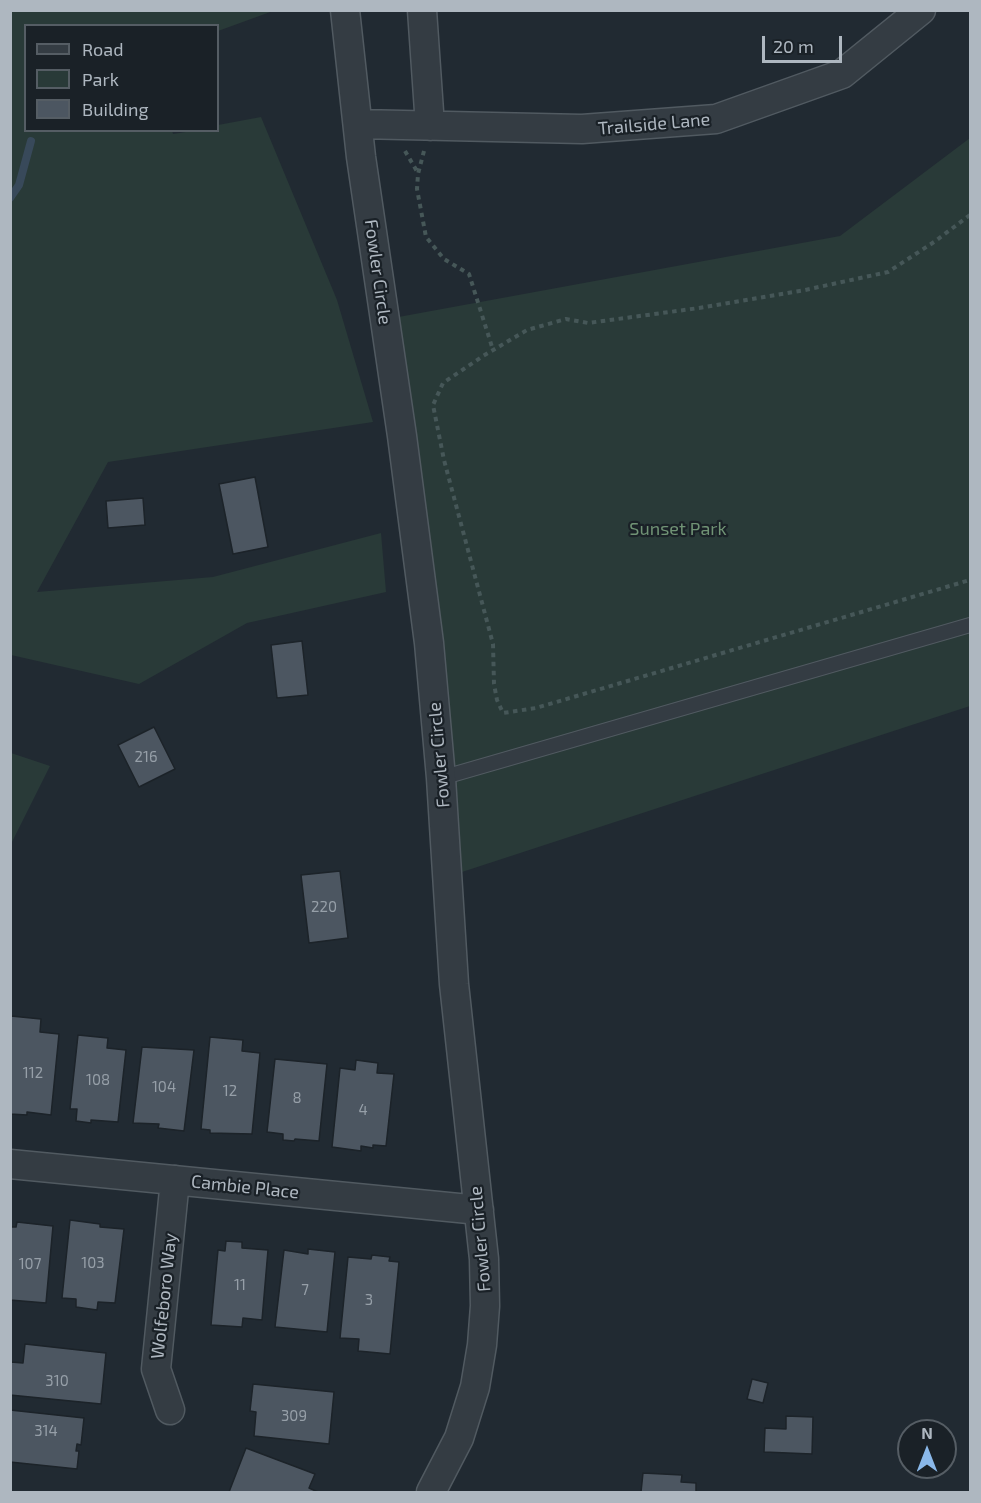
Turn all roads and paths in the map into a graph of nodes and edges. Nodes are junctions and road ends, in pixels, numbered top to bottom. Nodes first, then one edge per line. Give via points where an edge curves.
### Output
1 (345, 10) edge
2 (422, 10) edge
3 (921, 10) edge
4 (358, 124) junction
5 (430, 126) junction
6 (970, 215) edge
7 (493, 350) junction
8 (970, 580) edge
9 (970, 625) edge
10 (441, 778) junction
11 (10, 1164) edge
12 (175, 1180) junction
13 (479, 1210) junction
14 (170, 1410) dead end
15 (431, 1492) edge

1 - 4 street, Fowler Circle
2 - 5 street
3 - 5 street, Trailside Lane via 842,74 716,119 582,129
4 - 5 street, Trailside Lane
4 - 10 street, Fowler Circle via 429,643
5 - 7 path via 417,189 426,237 444,259 469,274
6 - 7 path via 888,272 699,308 588,323 566,319 527,330
7 - 8 path via 443,383 433,405 493,644 494,684 503,713 536,708
9 - 10 lane
10 - 13 street, Fowler Circle via 454,984
11 - 12 street, Cambie Place
12 - 13 street, Cambie Place
12 - 14 street, Wolfeboro Way via 156,1369
13 - 15 street, Fowler Circle via 485,1306 475,1387 459,1438

